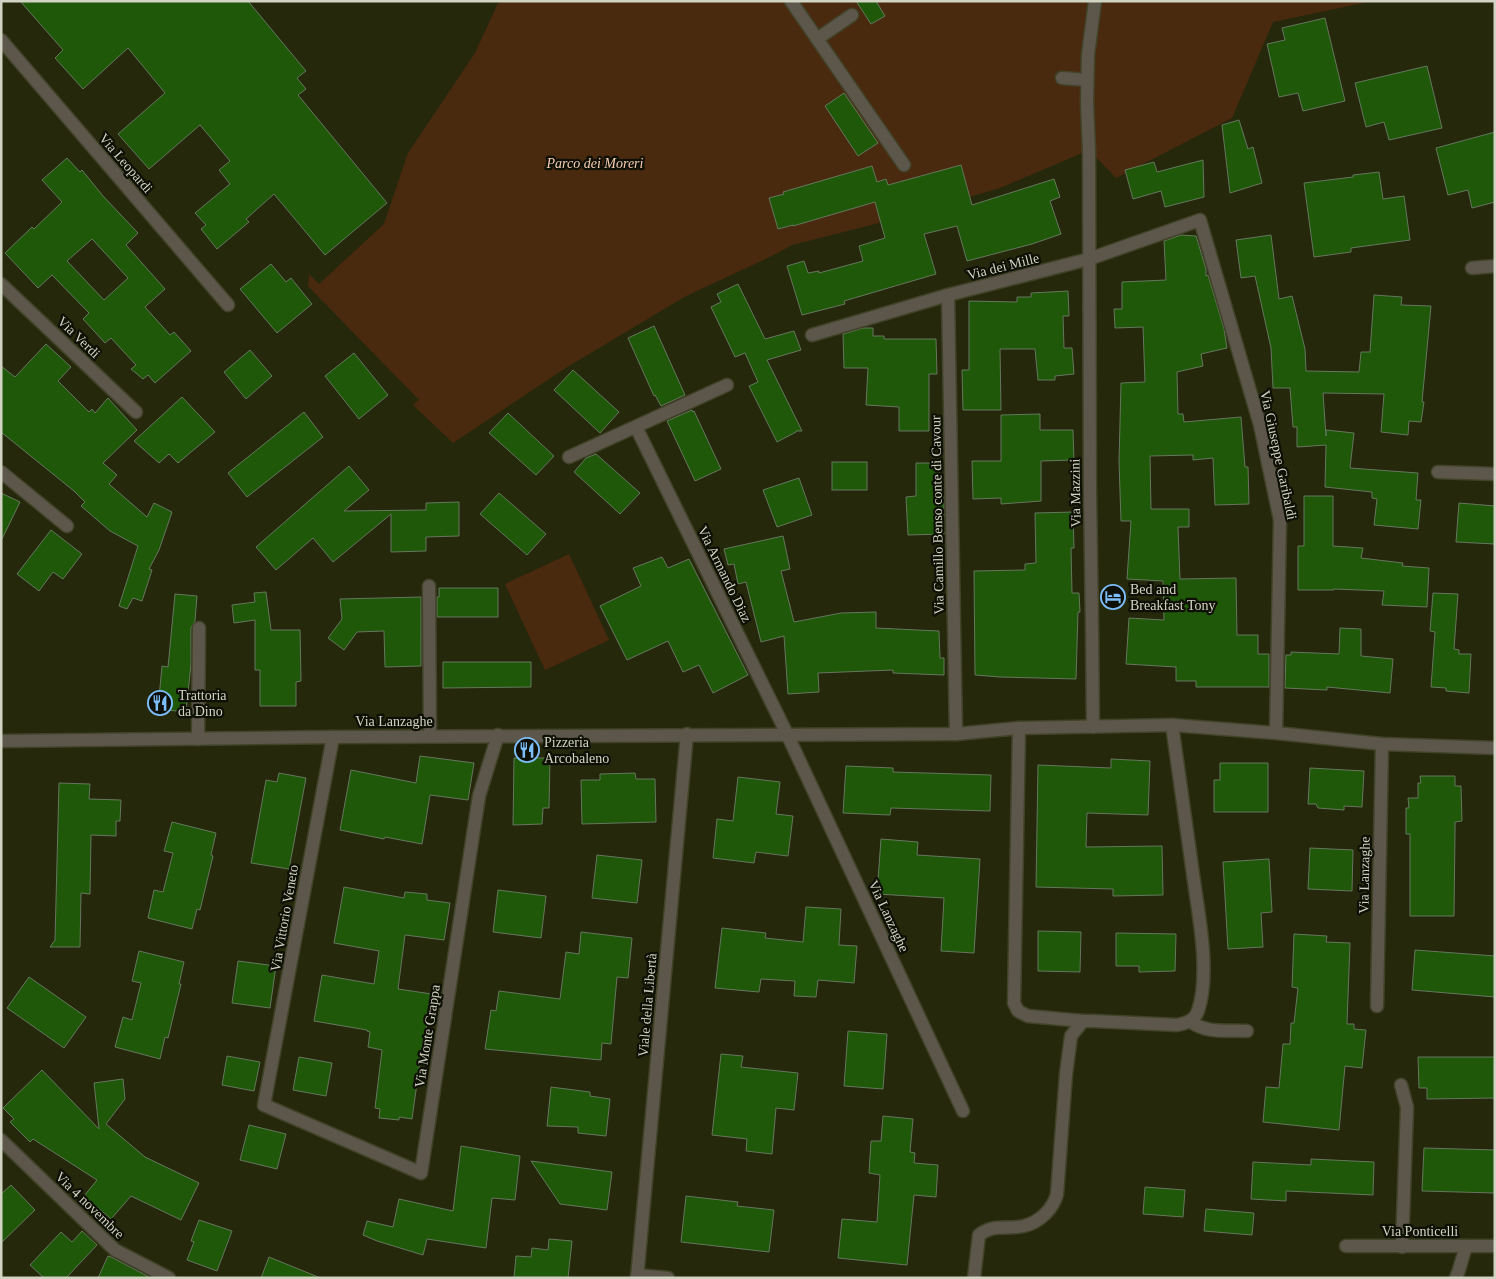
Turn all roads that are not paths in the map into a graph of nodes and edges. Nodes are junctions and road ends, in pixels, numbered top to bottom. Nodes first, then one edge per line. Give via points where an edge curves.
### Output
1 (791, 1) edge
2 (1095, 1) edge
3 (852, 14) dead end
4 (816, 39) junction
5 (1, 40) edge
6 (1062, 78) dead end
7 (1087, 80) junction
8 (904, 165) dead end
9 (1200, 220) joint
10 (1090, 259) junction
11 (1495, 266) edge
12 (1472, 268) dead end
13 (1, 284) edge
14 (948, 295) junction
15 (228, 305) dead end
16 (812, 335) dead end
17 (727, 385) dead end
18 (136, 412) dead end
19 (636, 427) junction
20 (569, 457) dead end
21 (1, 472) edge
22 (1438, 472) dead end
23 (1495, 474) edge
24 (67, 526) dead end
25 (429, 586) dead end
26 (199, 628) dead end
27 (1172, 725) junction
28 (1093, 726) junction
29 (1019, 728) junction
30 (1276, 733) junction
31 (687, 734) junction
32 (787, 734) junction
33 (956, 734) junction
34 (498, 735) junction
35 (332, 736) junction
36 (430, 736) junction
37 (198, 739) junction
38 (1, 741) edge
39 (1382, 744) junction
40 (1495, 748) edge
41 (1377, 1006) dead end
42 (1083, 1021) junction
43 (1190, 1021) junction
44 (1247, 1030) dead end
45 (1401, 1086) dead end
46 (264, 1105) joint
47 (963, 1111) dead end
48 (1, 1140) edge
49 (1346, 1246) dead end
50 (1466, 1246) junction
51 (1495, 1246) edge
52 (1402, 1247) junction
53 (637, 1276) edge
54 (169, 1278) edge
55 (668, 1278) edge
56 (974, 1278) edge
57 (1456, 1278) edge

1 - 4 street
2 - 7 street, Via Mazzini
3 - 4 street
4 - 8 street
5 - 15 street, Via Leopardi
6 - 7 street
7 - 10 street, Via Mazzini
9 - 10 street, Via dei Mille
9 - 30 street, Via Giuseppe Garibaldi via 1260,425 1280,520
10 - 14 street, Via dei Mille
10 - 28 street, Via Mazzini
11 - 12 street
13 - 18 street, Via Verdi
14 - 16 street, Via dei Mille
14 - 33 street, Via Camillo Benso conte di Cavour
17 - 19 street
19 - 20 street
19 - 32 street, Via Armando Diaz
21 - 24 street
22 - 23 street
25 - 36 street
26 - 37 street
27 - 28 street, Via Lanzaghe
27 - 30 street, Via Lanzaghe
27 - 43 street via 1204,955 1201,998
28 - 29 street, Via Lanzaghe
29 - 33 street, Via Lanzaghe
29 - 42 street via 1014,1003 1018,1012 1028,1016
30 - 39 street, Via Lanzaghe
31 - 32 street, Via Lanzaghe
31 - 34 street, Via Lanzaghe
31 - 53 street, Viale della Libertà
32 - 33 street, Via Lanzaghe
32 - 47 street, Via Lanzaghe
34 - 36 street, Via Lanzaghe
34 - 46 street, Via Monte Grappa via 479,796 421,1174
35 - 36 street, Via Lanzaghe
35 - 37 street, Via Lanzaghe
35 - 46 street, Via Vittorio Veneto
37 - 38 street, Via Lanzaghe
39 - 40 street, Via Lanzaghe
39 - 41 street, Via Lanzaghe
42 - 43 street via 1177,1025
42 - 56 street via 1071,1036 1055,1202 1049,1210 1024,1226 991,1228 979,1235
43 - 44 street via 1205,1030
45 - 52 street via 1407,1106
48 - 54 street, Via 4 novembre via 114,1250
49 - 52 street, Via Ponticelli
50 - 51 street, Via Ponticelli
50 - 52 street, Via Ponticelli
50 - 57 street
53 - 55 street

